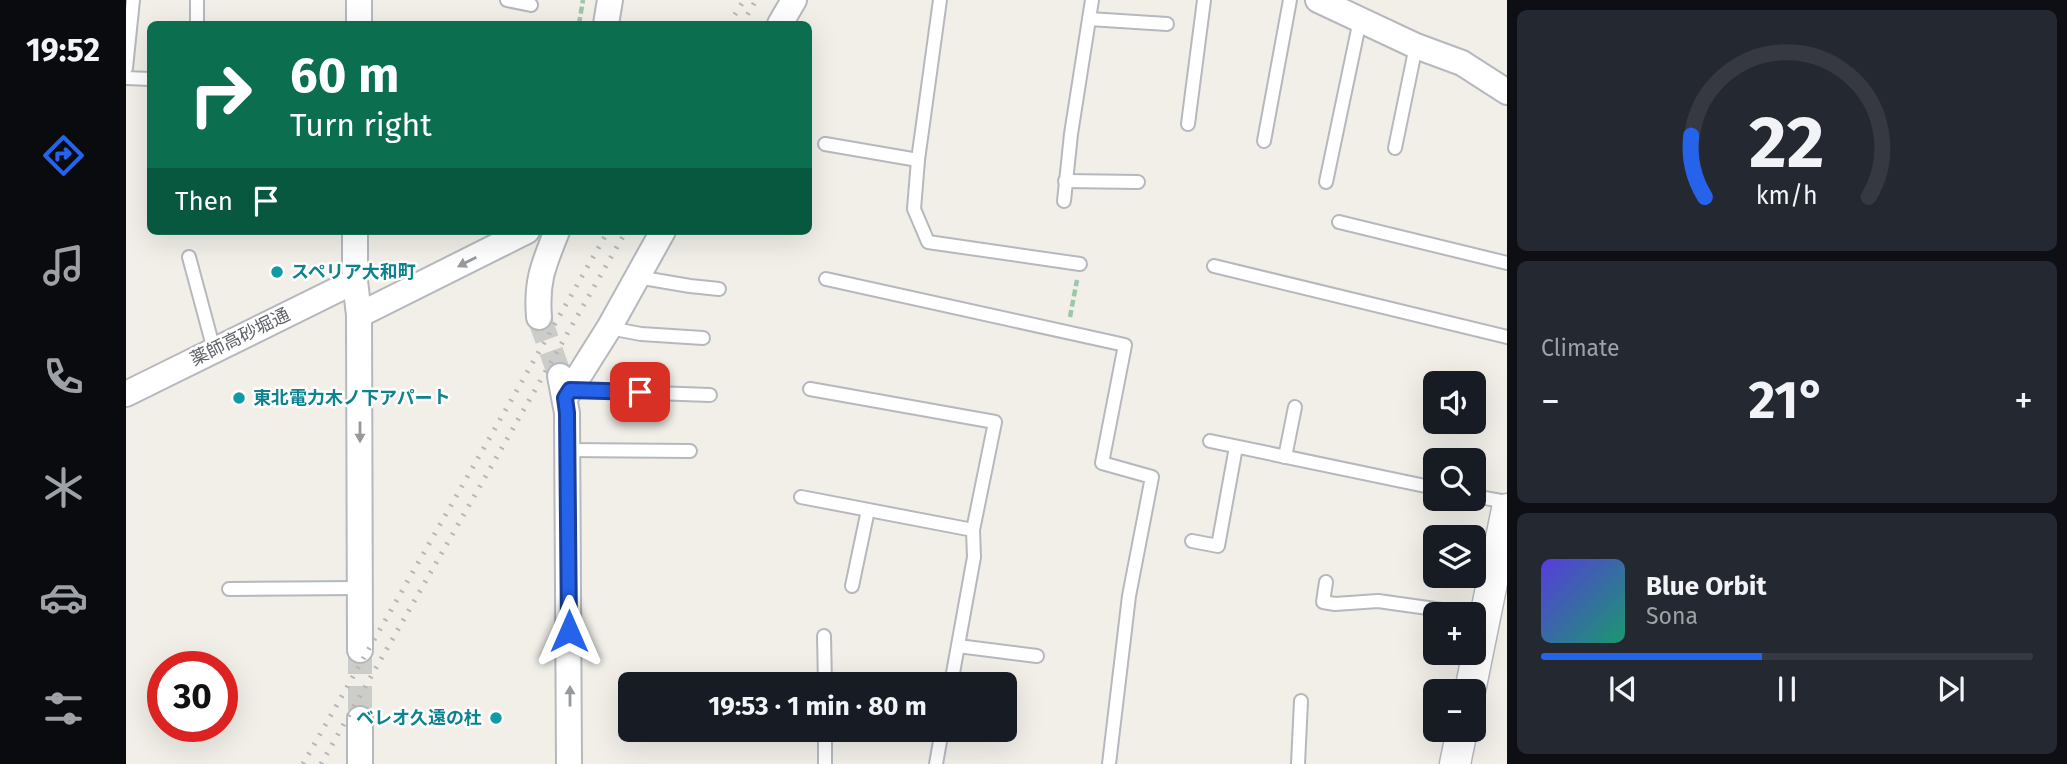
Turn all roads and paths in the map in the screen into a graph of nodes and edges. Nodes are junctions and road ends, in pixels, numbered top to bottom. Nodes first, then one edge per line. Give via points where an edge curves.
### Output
1 (133, 0) edge
2 (197, 0) edge
3 (359, 0) edge
4 (507, 0) edge
5 (610, 0) edge
6 (794, 0) edge
7 (940, 0) edge
8 (1092, 0) edge
9 (1204, 0) edge
10 (1290, 0) edge
11 (1323, 1) edge
12 (531, 5) dead end
13 (1089, 19) junction
14 (1360, 20) junction
15 (197, 21) edge
16 (359, 21) edge
17 (606, 21) edge
18 (782, 21) edge
19 (1167, 24) dead end
20 (1416, 46) junction
21 (126, 68) edge
22 (126, 78) edge
23 (147, 79) edge
24 (1507, 92) edge
25 (1188, 124) dead end
26 (1264, 141) dead end
27 (825, 144) dead end
28 (1395, 148) dead end
29 (918, 160) junction
30 (1065, 181) junction
31 (1138, 182) dead end
32 (1326, 182) dead end
33 (1064, 201) dead end
34 (1339, 222) dead end
35 (355, 235) edge
36 (519, 235) edge
37 (555, 235) edge
38 (661, 235) edge
39 (189, 257) dead end
40 (1507, 263) edge
41 (1080, 264) joint
42 (1214, 266) dead end
43 (637, 276) junction
44 (826, 279) dead end
45 (355, 281) junction
46 (719, 289) dead end
47 (359, 315) junction
48 (539, 317) tunnel mouth
49 (609, 328) junction
50 (1067, 331) junction
51 (1507, 337) edge
52 (703, 338) dead end
53 (214, 350) junction
54 (565, 388) junction
55 (810, 389) dead end
56 (126, 394) edge
57 (710, 395) dead end
58 (1295, 407) dead end
59 (1209, 442) dead end
60 (1236, 447) junction
61 (568, 450) junction
62 (690, 451) dead end
63 (1285, 457) junction
64 (1423, 486) edge
65 (801, 497) dead end
66 (1486, 498) edge
67 (1507, 502) edge
68 (1507, 509) edge
69 (868, 510) junction
70 (972, 530) junction
71 (1192, 541) dead end
72 (1326, 582) dead end
73 (852, 586) dead end
74 (359, 588) junction
75 (229, 589) dead end
76 (1423, 607) edge
77 (1486, 611) edge
78 (824, 636) dead end
79 (958, 646) junction
80 (360, 650) tunnel mouth
81 (1037, 656) dead end
82 (825, 672) edge
83 (953, 672) edge
84 (1301, 701) dead end
85 (360, 719) tunnel mouth
86 (825, 742) edge
87 (940, 742) edge
88 (1460, 742) edge
89 (360, 764) edge
90 (569, 764) edge
91 (825, 764) edge
92 (936, 764) edge
93 (1109, 764) edge
94 (1298, 764) edge
95 (1455, 764) edge

1 - 21 lane
2 - 15 lane
3 - 16 street
4 - 12 lane
5 - 17 street
6 - 18 street
7 - 29 lane
8 - 13 lane
9 - 25 lane
10 - 26 lane
11 - 14 street
13 - 19 lane
13 - 30 lane
14 - 20 street
14 - 32 lane
20 - 24 street via 1462,63
20 - 28 lane
22 - 23 lane
27 - 29 lane
29 - 41 lane via 914,209 928,242
30 - 31 lane
30 - 33 lane
34 - 40 lane
35 - 45 street
36 -> 47 street
37 - 48 street via 539,278
38 - 43 street
39 - 53 lane
41 - 50 path
42 - 51 lane
43 - 46 lane
43 - 49 street
44 - 50 lane
45 - 47 street
45 - 53 street, 薬師高砂堀通
47 -> 74 street
49 - 52 lane
49 - 54 street
50 - 93 lane via 1125,345 1102,463 1152,477 1129,596
53 - 56 street, 薬師高砂堀通
54 - 57 lane
54 - 61 street
55 - 70 lane via 995,422
58 - 63 lane
59 - 60 lane
60 - 63 lane
60 - 71 lane via 1218,546
61 - 62 lane
90 -> 61 street
63 - 64 lane
65 - 69 lane
66 - 67 lane
68 - 77 street
69 - 70 lane
69 - 73 lane
70 - 79 lane via 974,557
72 - 76 lane via 1322,602 1378,601
74 - 75 lane
74 - 80 street
78 - 82 lane
79 - 81 lane
79 - 83 lane
84 - 94 lane
85 - 89 street
86 - 91 lane
87 - 92 lane
88 - 95 street

